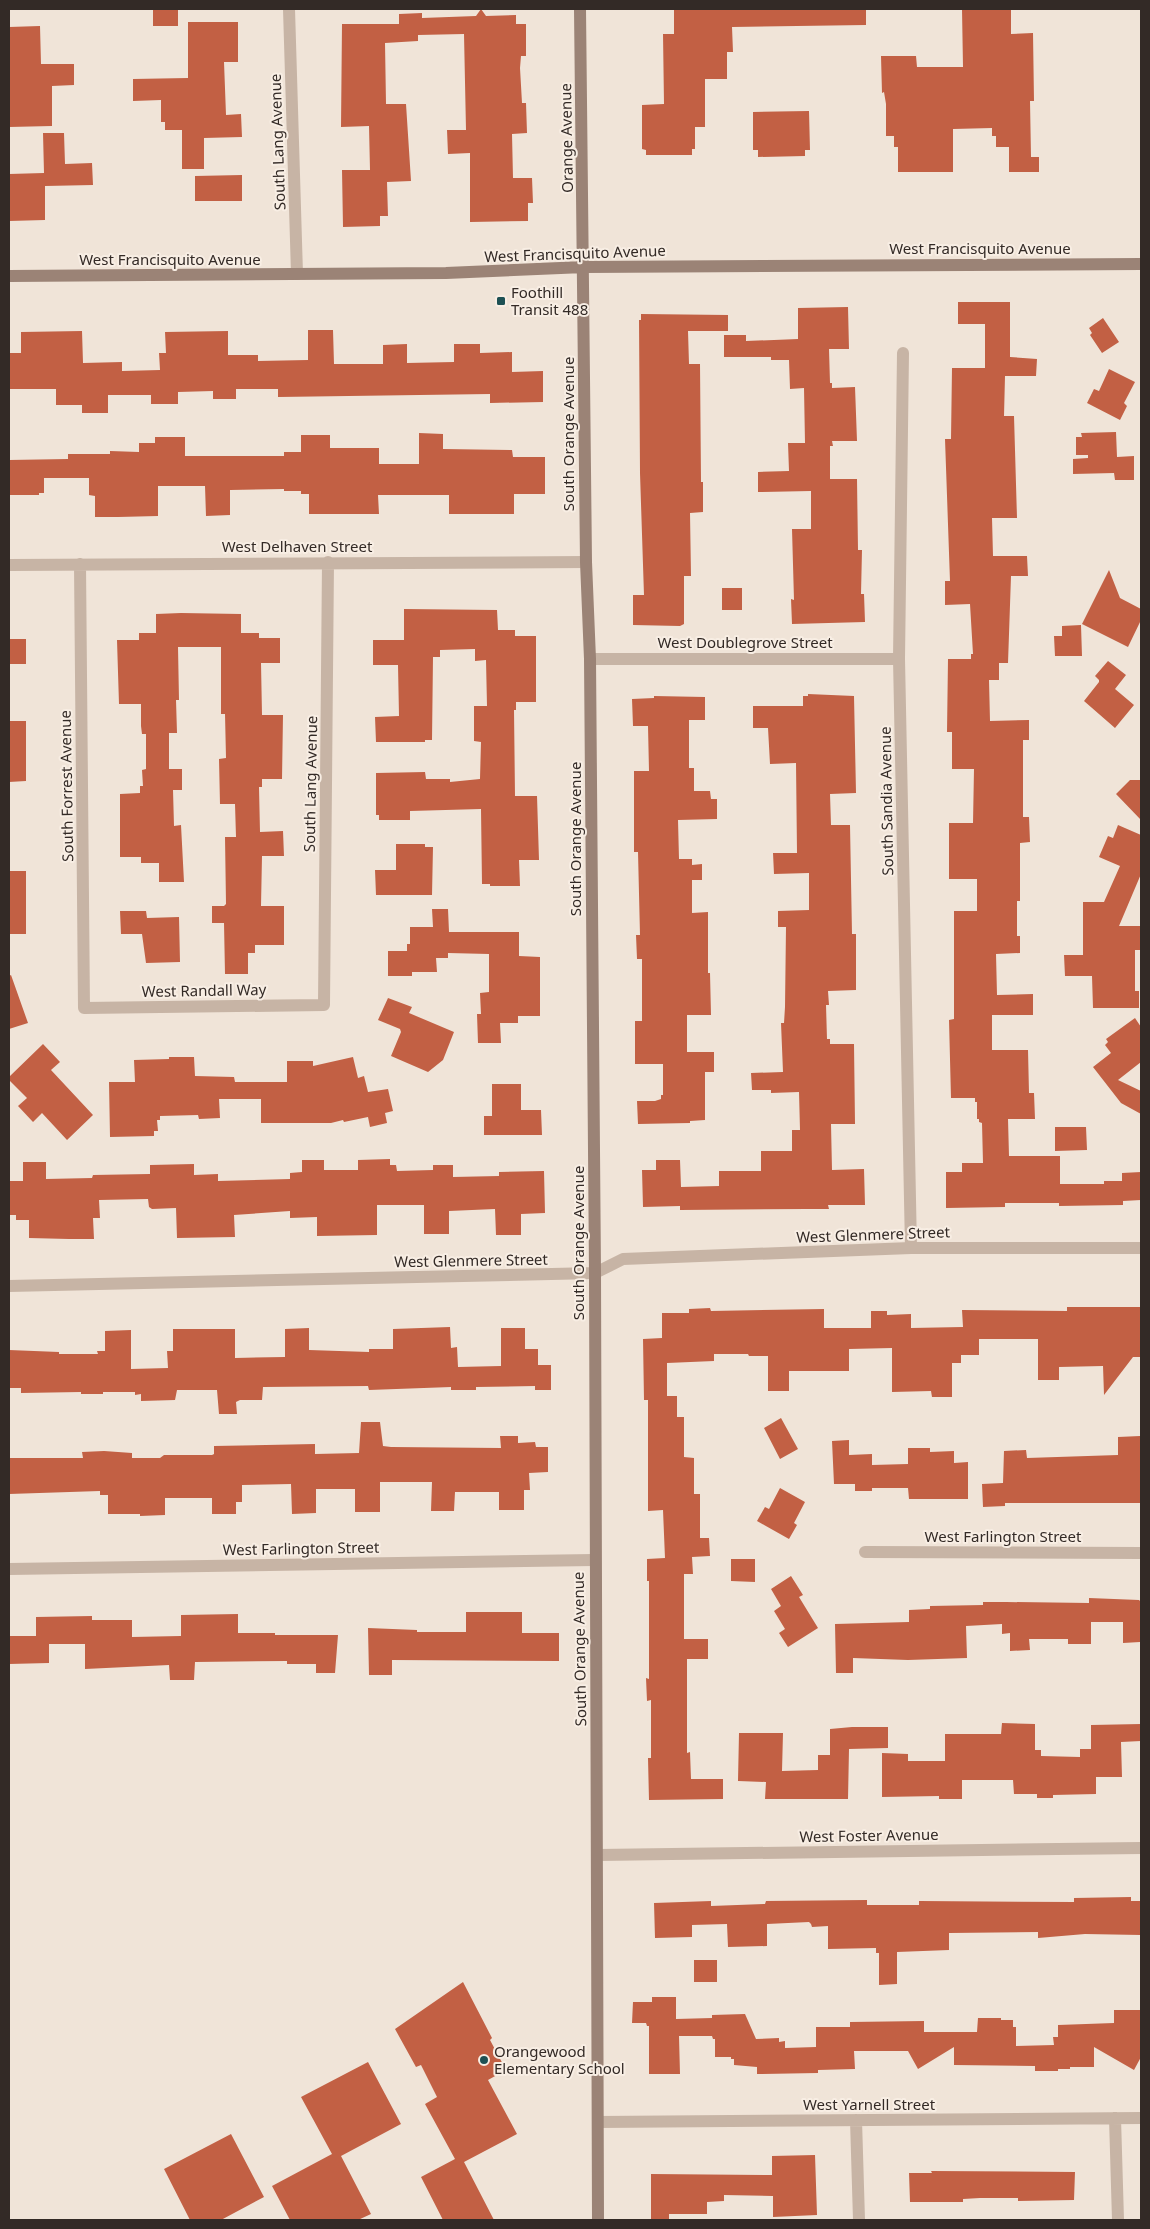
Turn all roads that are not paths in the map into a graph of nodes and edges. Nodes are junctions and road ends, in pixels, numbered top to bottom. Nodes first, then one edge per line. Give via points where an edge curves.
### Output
1 (289, 9) edge
2 (580, 9) edge
3 (1141, 264) edge
4 (584, 267) junction
5 (297, 274) junction
6 (9, 276) edge
7 (903, 353) dead end
8 (328, 562) junction
9 (586, 562) junction
10 (9, 564) edge
11 (80, 564) junction
12 (590, 659) junction
13 (899, 659) junction
14 (324, 1005) joint
15 (84, 1008) joint
16 (910, 1248) junction
17 (1141, 1248) edge
18 (595, 1273) junction
19 (9, 1286) edge
20 (865, 1552) dead end
21 (1141, 1553) edge
22 (594, 1560) junction
23 (9, 1569) edge
24 (1141, 1848) edge
25 (598, 1855) junction
26 (1115, 2118) junction
27 (1141, 2118) edge
28 (856, 2120) junction
29 (598, 2122) junction
30 (598, 2220) edge
31 (859, 2220) edge
32 (1118, 2220) edge

1 - 5 street, South Lang Avenue
2 - 4 street, Orange Avenue
3 - 4 street, West Francisquito Avenue
4 - 5 street, West Francisquito Avenue via 446,273
4 - 9 street, South Orange Avenue
5 - 6 street, West Francisquito Avenue
7 - 13 street, South Sandia Avenue
8 - 9 street, West Delhaven Street
8 - 11 street, West Delhaven Street
8 - 14 street, South Lang Avenue
9 - 12 street, South Orange Avenue
10 - 11 street, West Delhaven Street
11 - 15 street, South Forrest Avenue
12 - 13 street, West Doublegrove Street
12 - 18 street, South Orange Avenue
13 - 16 street, South Sandia Avenue
14 - 15 street, West Randall Way
16 - 17 street, West Glenmere Street
16 - 18 street, West Glenmere Street via 623,1259
18 - 19 street, West Glenmere Street
18 - 22 street, South Orange Avenue
20 - 21 street, West Farlington Street
22 - 23 street, West Farlington Street
22 - 25 street, South Orange Avenue
24 - 25 street, West Foster Avenue
25 - 29 street, South Orange Avenue
26 - 27 street, West Yarnell Street
26 - 28 street, West Yarnell Street
26 - 32 street
28 - 29 street, West Yarnell Street
28 - 31 street
29 - 30 street, South Orange Avenue

